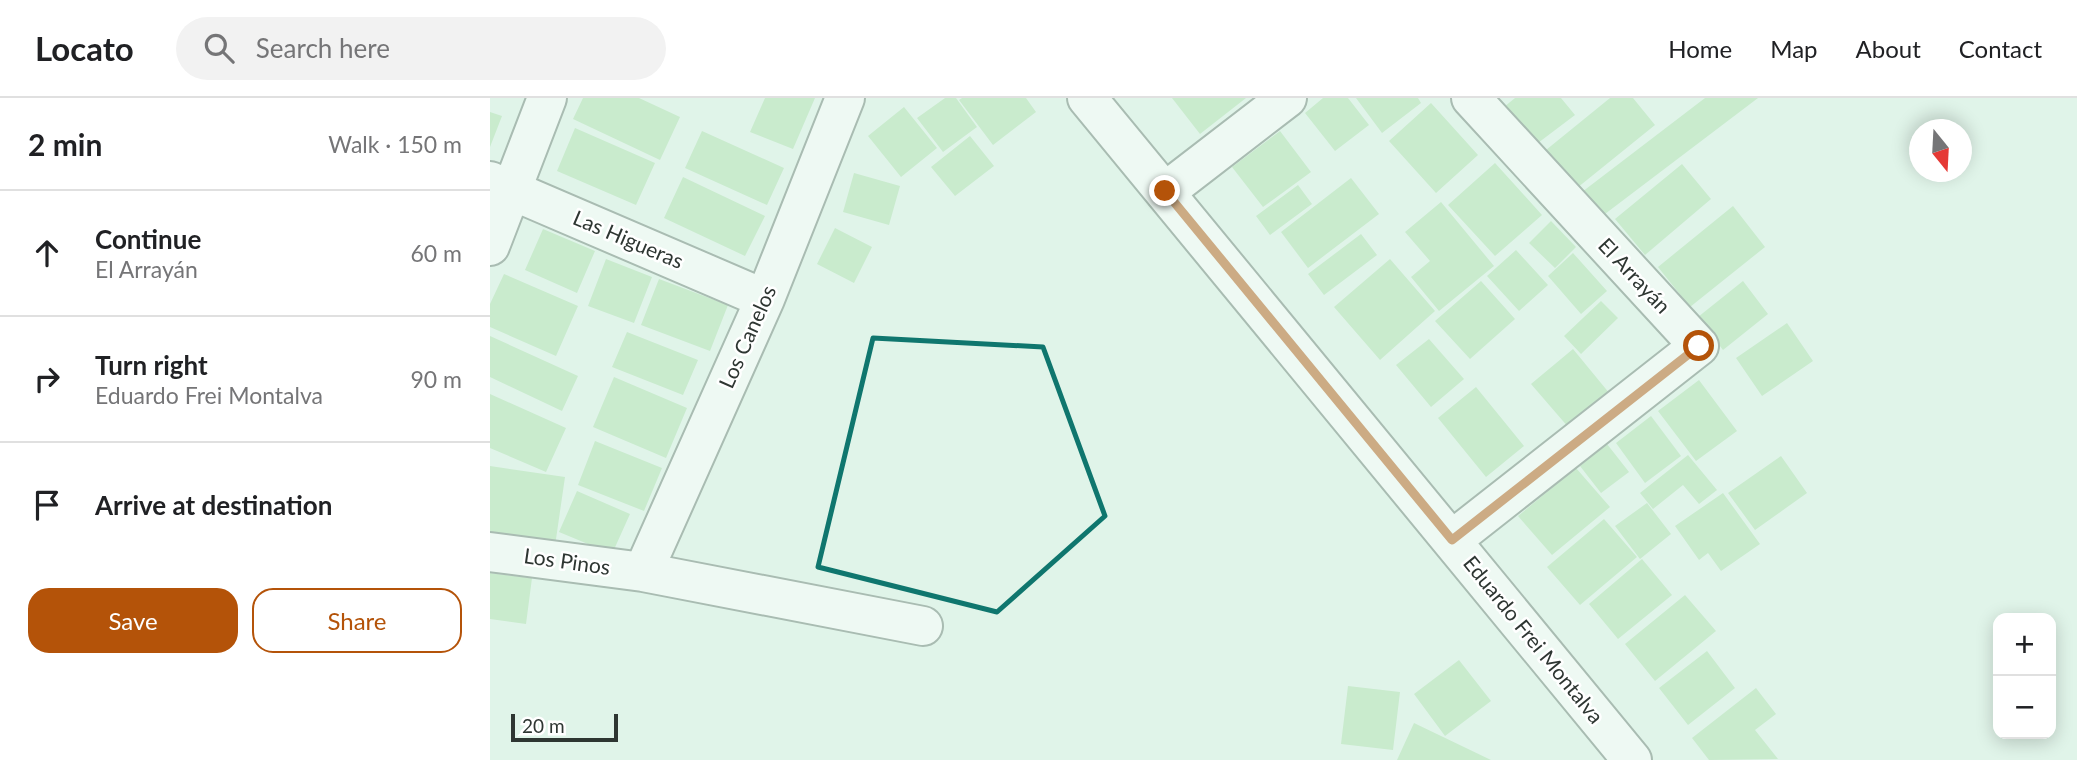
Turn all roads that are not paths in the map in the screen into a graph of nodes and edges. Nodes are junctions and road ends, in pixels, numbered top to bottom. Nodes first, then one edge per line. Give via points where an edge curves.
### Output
1 (547, 98) edge
2 (845, 98) edge
3 (1087, 98) edge
4 (1287, 98) edge
5 (1471, 98) edge
6 (501, 186) edge
7 (1165, 191) junction
8 (490, 246) edge
9 (765, 299) junction
10 (1452, 540) junction
11 (490, 552) edge
12 (643, 572) junction
13 (923, 626) dead end
14 (1632, 760) edge

1 - 6 street
2 - 9 street, Los Canelos
3 - 7 street, Eduardo Frei Montalva
4 - 7 street
5 - 10 street, El Arrayán via 1699,346
6 - 8 street
6 - 9 street, Las Higueras
7 - 10 street, Eduardo Frei Montalva
9 - 12 street, Los Canelos
10 - 14 street, Eduardo Frei Montalva
11 - 12 street, Los Pinos
12 - 13 street, Los Pinos

